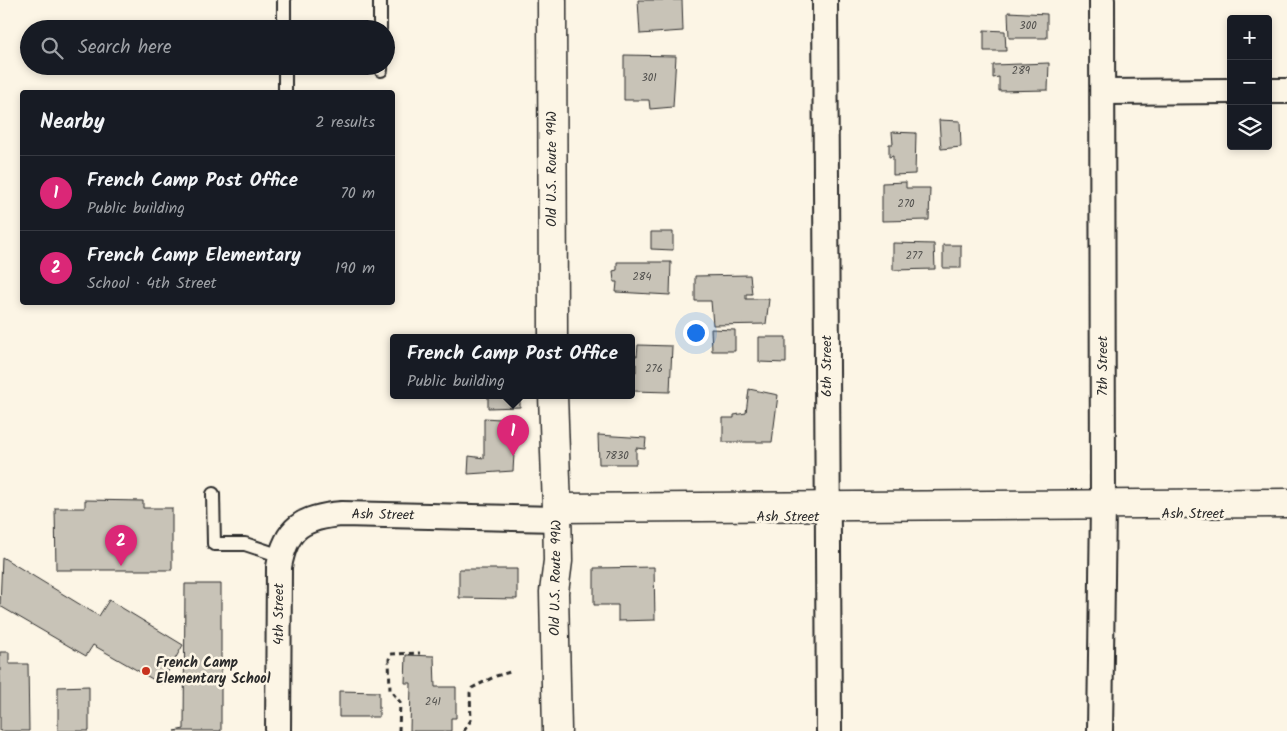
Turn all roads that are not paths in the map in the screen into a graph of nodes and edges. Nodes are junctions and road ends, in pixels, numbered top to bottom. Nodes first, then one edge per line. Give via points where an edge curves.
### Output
1 (284, 0) edge
2 (380, 0) edge
3 (552, 0) edge
4 (825, 0) edge
5 (1102, 0) edge
6 (284, 20) edge
7 (380, 20) edge
8 (284, 75) edge
9 (285, 90) edge
10 (1227, 91) edge
11 (1272, 91) edge
12 (1287, 91) edge
13 (1104, 92) junction
14 (553, 334) edge
15 (553, 399) edge
16 (213, 494) dead end
17 (1287, 503) edge
18 (1103, 509) junction
19 (828, 511) junction
20 (557, 513) junction
21 (1287, 514) edge
22 (293, 531) joint
23 (281, 556) junction
24 (278, 731) edge
25 (557, 731) edge
26 (829, 731) edge
27 (1100, 731) edge

1 - 6 lane
2 - 7 lane
3 - 14 street, Old U.S. Route 99W
4 - 19 street, 6th Street
5 - 13 street, 7th Street
8 - 9 lane
10 - 13 street
11 - 12 street
13 - 18 street, 7th Street
15 - 20 street, Old U.S. Route 99W
16 - 23 lane via 214,544 245,544
17 - 18 street, Ash Street
18 - 19 street, Ash Street
18 - 21 street, Ash Street
18 - 27 street, 7th Street
19 - 20 street, Ash Street
19 - 26 street, 6th Street
20 - 22 street, Ash Street via 342,514 307,520
20 - 25 street, Old U.S. Route 99W via 558,561 554,592
22 - 23 street, 4th Street
23 - 24 street, 4th Street

